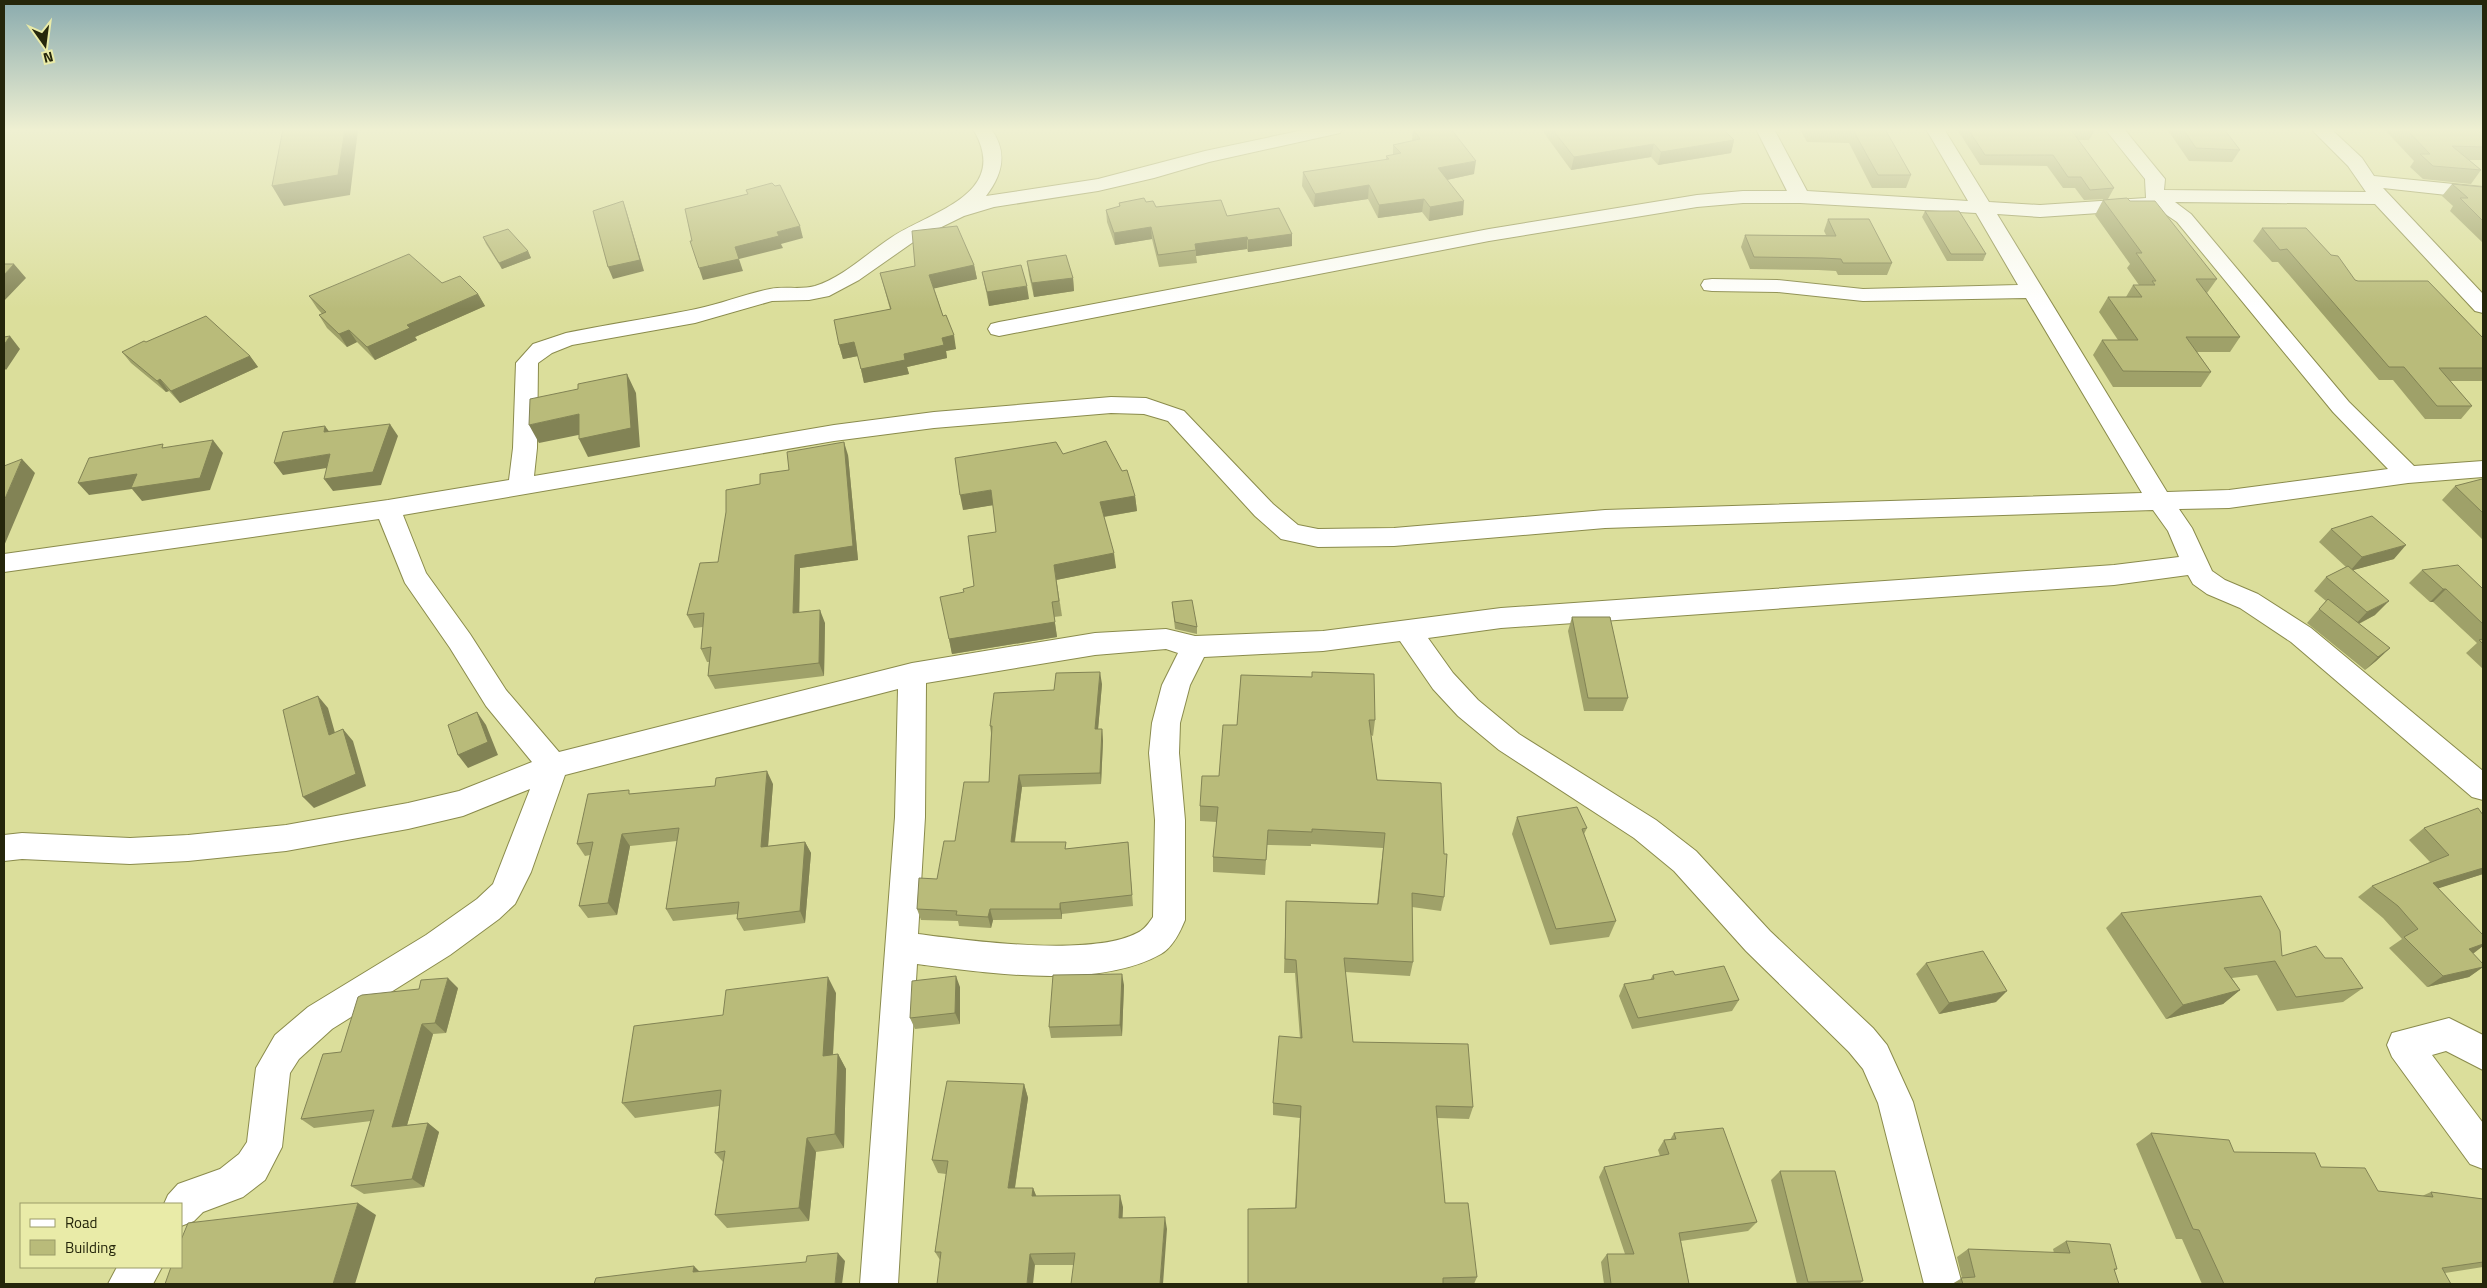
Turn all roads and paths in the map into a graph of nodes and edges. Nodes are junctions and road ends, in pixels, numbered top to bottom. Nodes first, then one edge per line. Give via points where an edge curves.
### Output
1 (982, 189) edge
2 (1065, 189) edge
3 (1796, 189) edge
4 (1970, 189) edge
5 (2152, 189) edge
6 (2375, 189) edge
7 (2446, 189) edge
8 (2483, 193) edge
9 (1800, 197) junction
10 (2380, 198) junction
11 (2158, 199) junction
12 (1982, 209) junction
13 (962, 210) junction
14 (1712, 284) dead end
15 (2034, 291) junction
16 (2483, 306) edge
17 (999, 328) dead end
18 (2483, 469) edge
19 (2408, 475) junction
20 (520, 487) junction
21 (2160, 502) junction
22 (388, 509) junction
23 (4, 563) edge
24 (2195, 564) junction
25 (1407, 630) junction
26 (1195, 647) junction
27 (912, 674) junction
28 (553, 766) junction
29 (2483, 788) edge
30 (4, 848) edge
31 (902, 947) junction
32 (2483, 1053) edge
33 (2483, 1150) edge
34 (2483, 1159) edge
35 (2483, 1171) edge
36 (182, 1207) edge
37 (142, 1268) edge
38 (127, 1284) edge
39 (879, 1284) edge
40 (1943, 1284) edge

1 - 13 street
2 - 13 street via 991,201
3 - 9 street
4 - 12 street
5 - 11 street
6 - 10 street
7 - 8 street
9 - 12 street
9 - 17 street via 1697,200 1489,235
10 - 11 street
10 - 16 street
11 - 12 street via 2040,211
11 - 19 street via 2184,218 2342,407
12 - 15 street
13 - 20 street via 916,230 853,275 821,291 771,296 698,316 548,345 527,363 525,448
14 - 15 street via 1777,286 1864,295
15 - 21 street
18 - 19 street
19 - 21 street via 2229,499
20 - 21 street via 834,433 934,420 1111,405 1146,406 1176,416 1264,510 1290,533 1318,538 1394,537 1605,519
20 - 22 street
21 - 24 street via 2179,528
22 - 23 street
22 - 28 street via 414,576 496,698
24 - 25 street via 2104,576 1501,618
24 - 29 street via 2202,577 2216,587 2248,600 2301,635
25 - 26 street via 1323,641
25 - 40 street via 1443,681 1468,708 1509,742 1645,829 1685,861 1758,941 1875,1056 1896,1102
26 - 27 street via 1166,639 1094,644
26 - 31 street via 1176,685 1166,723 1164,753 1170,820 1169,920 1162,931 1149,943 1127,952 1092,958 1000,959
27 - 28 street
27 - 31 street via 910,816
28 - 30 street via 463,803 431,812 286,838 130,851
28 - 36 street via 504,894 438,945 320,1018 287,1047 273,1068 264,1147 252,1167 230,1184 191,1197
31 - 39 street
32 - 33 street via 2449,1034 2404,1045
34 - 35 street
37 - 38 street

